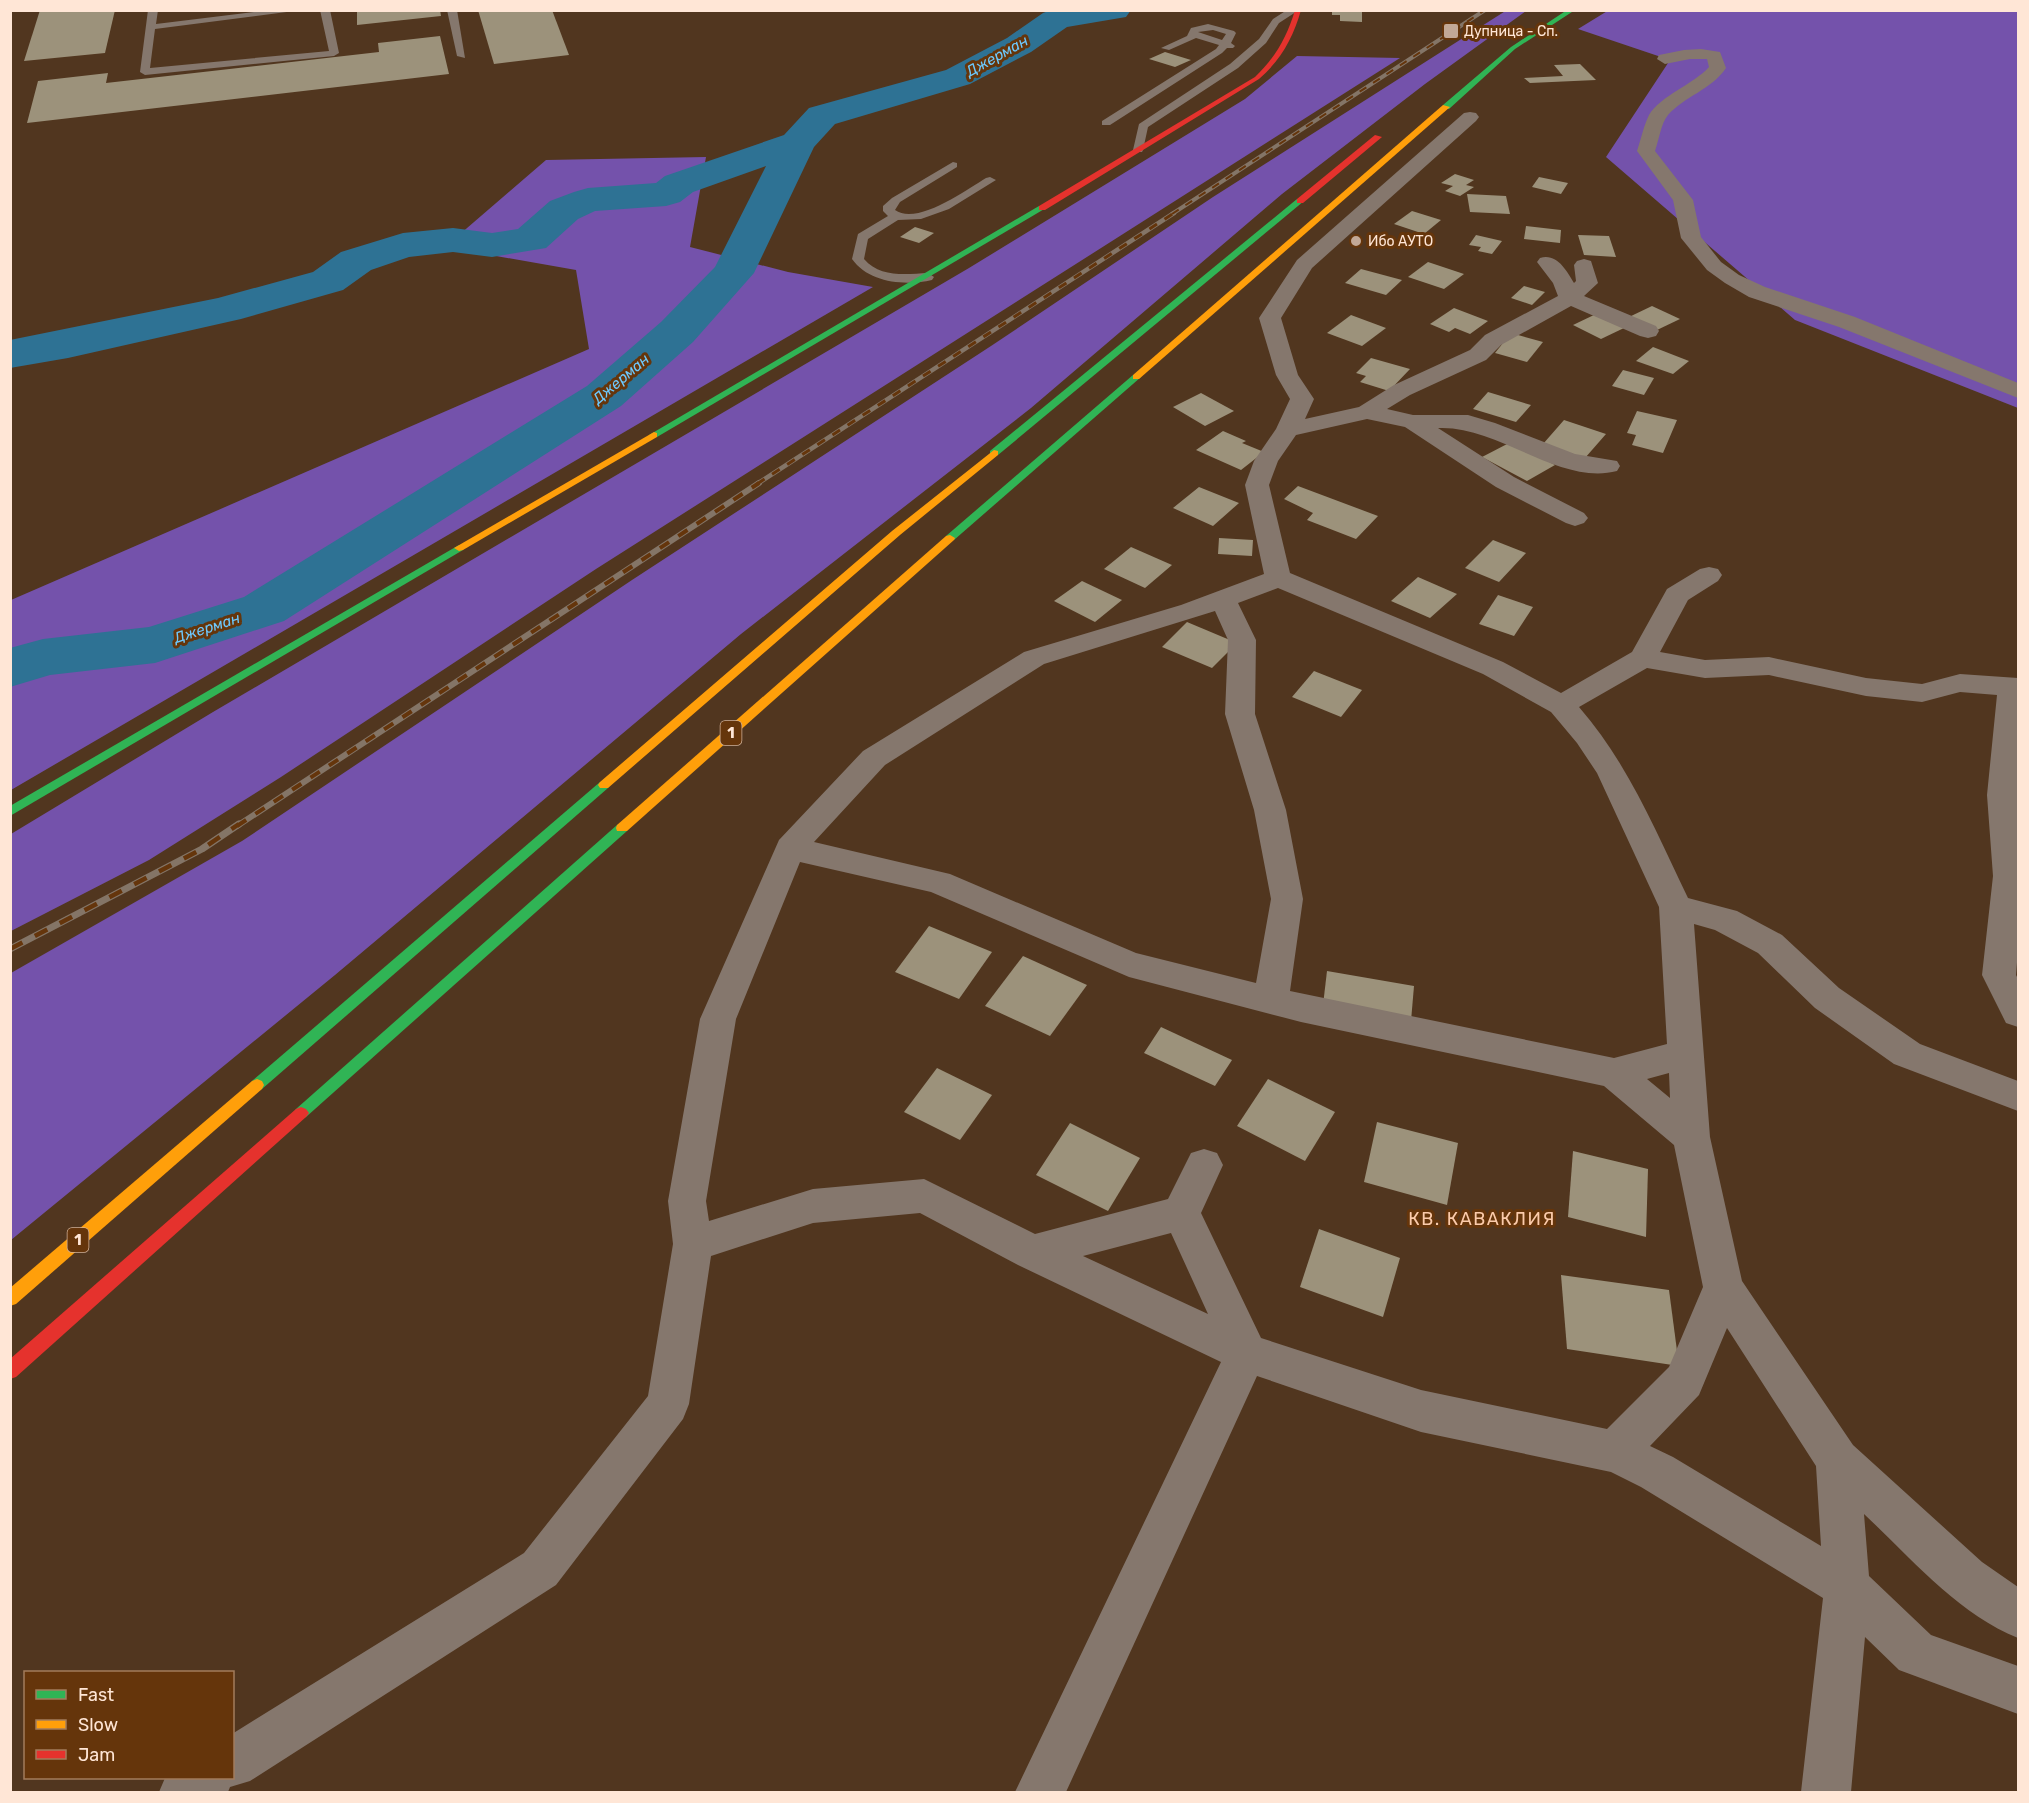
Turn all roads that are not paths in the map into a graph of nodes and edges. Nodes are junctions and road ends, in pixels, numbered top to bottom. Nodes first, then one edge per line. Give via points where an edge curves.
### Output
1 (153, 10) edge
2 (298, 10) edge
3 (326, 10) edge
4 (452, 10) edge
5 (1297, 10) edge
6 (1548, 10) edge
7 (1572, 10) edge
8 (152, 27) junction
9 (1498, 41) dead end
10 (1225, 44) junction
11 (1166, 48) dead end
12 (1250, 53) junction
13 (462, 56) dead end
14 (1665, 59) dead end
15 (1470, 117) dead end
16 (1106, 123) dead end
17 (1386, 131) dead end
18 (1138, 150) junction
19 (953, 165) dead end
20 (990, 180) dead end
21 (896, 216) junction
22 (1547, 262) dead end
23 (1584, 265) dead end
24 (928, 276) junction
25 (1570, 298) junction
26 (1648, 331) dead end
27 (2019, 391) edge
28 (1367, 412) junction
29 (1467, 421) junction
30 (1413, 422) junction
31 (1511, 428) dead end
32 (1288, 430) junction
33 (1608, 465) dead end
34 (1575, 518) dead end
35 (1709, 575) dead end
36 (1278, 578) junction
37 (1223, 599) junction
38 (1643, 658) junction
39 (2015, 687) edge
40 (1561, 705) junction
41 (10, 812) edge
42 (790, 848) junction
43 (1676, 907) junction
44 (1271, 1000) junction
45 (2019, 1013) edge
46 (1686, 1054) junction
47 (1614, 1073) junction
48 (2019, 1096) edge
49 (1691, 1137) junction
50 (1203, 1166) dead end
51 (146, 1180) junction
52 (1181, 1213) junction
53 (693, 1244) junction
54 (1032, 1252) junction
55 (10, 1281) edge
56 (1723, 1287) junction
57 (10, 1299) edge
58 (1247, 1353) junction
59 (10, 1371) edge
60 (1615, 1452) junction
61 (1838, 1460) junction
62 (1847, 1587) junction
63 (2019, 1615) edge
64 (2019, 1690) edge
65 (234, 1762) edge
66 (207, 1779) edge
67 (184, 1792) edge
68 (1040, 1792) edge
69 (1826, 1792) edge

1 - 8 lane
2 - 8 lane
3 - 8 lane via 334,53 145,72
4 - 13 lane
5 - 12 lane via 1276,21
5 - 18 main road via 1293,34 1282,55 1258,77
6 - 9 main road
7 - 59 main road, 1 via 1513,48 939,548
10 - 11 lane via 1193,34
10 - 12 lane
10 - 16 lane
12 - 18 lane via 1143,126
14 - 27 street via 1702,53 1714,56 1718,68 1705,82 1658,115 1646,151 1683,200 1691,238 1714,266 1757,292 1847,322
15 - 32 street via 1304,264 1270,318 1287,375 1302,399
17 - 51 main road, 1 via 896,533
18 - 24 main road
19 - 21 lane via 889,206
20 - 21 lane via 920,217
21 - 24 lane via 862,237 858,260 868,271 885,276
22 - 25 street
23 - 25 street via 1587,284
24 - 41 main road
25 - 26 street
25 - 28 street via 1493,340 1478,355 1402,390
28 - 30 street
28 - 32 street
29 - 30 street
29 - 31 street
29 - 33 street via 1559,458 1586,465
30 - 34 street via 1505,482
32 - 36 street via 1266,461 1257,485
35 - 38 street via 1677,595
36 - 37 street
36 - 40 street via 1493,668
37 - 42 street via 1034,658 874,758
37 - 44 street via 1242,640 1240,714 1270,810 1287,899
38 - 39 street via 1706,669 1768,666 1866,687 1922,693 1960,683
38 - 40 street
39 - 45 street via 2002,795 2009,876 1999,975
40 - 43 street via 1611,771
42 - 44 street via 938,882 1129,964
42 - 53 street via 718,1019 687,1201
43 - 46 street
43 - 48 street via 1725,920 1770,944 1827,998 1907,1054
44 - 47 street
46 - 47 street
46 - 49 street
47 - 49 street
49 - 56 street
50 - 52 street
51 - 55 main road
51 - 57 main road, 1
52 - 54 street
52 - 58 street
53 - 54 street via 813,1206 924,1196
53 - 65 street via 668,1404 540,1569
54 - 58 street
56 - 60 street via 1684,1382
56 - 61 street
58 - 60 street via 1421,1411
58 - 68 street
60 - 62 street via 1657,1472
61 - 62 street
61 - 63 street via 1966,1578
62 - 64 street via 1916,1653
62 - 69 street
66 - 67 street

